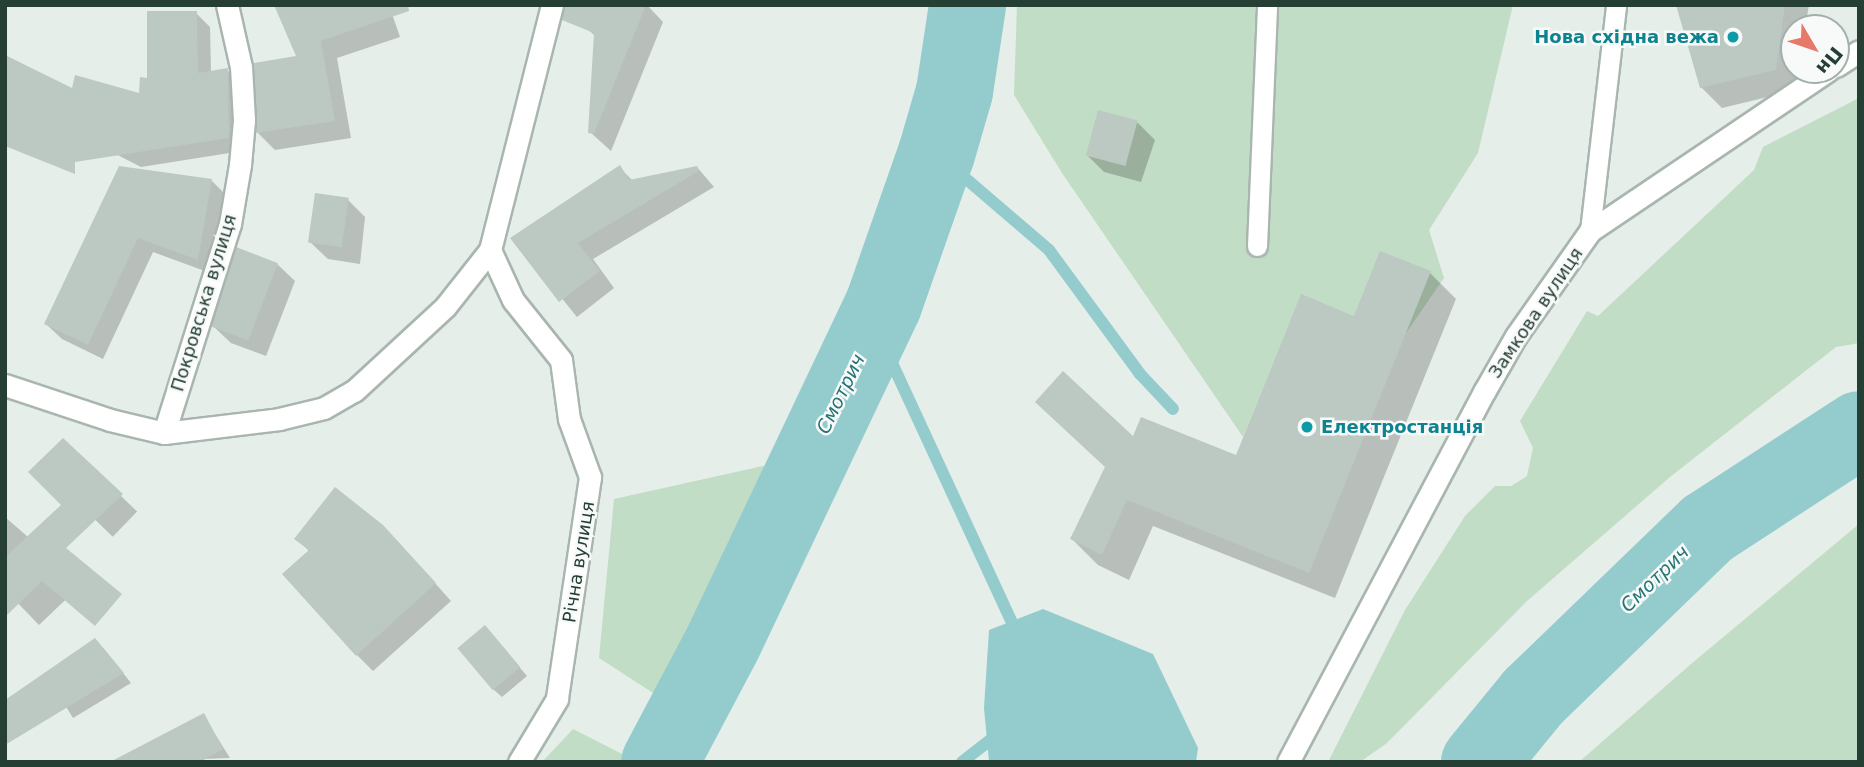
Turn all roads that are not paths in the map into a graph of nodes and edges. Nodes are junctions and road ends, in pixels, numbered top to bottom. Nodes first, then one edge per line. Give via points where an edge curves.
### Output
1 (227, 5) edge
2 (552, 5) edge
3 (1267, 5) edge
4 (1616, 5) edge
5 (1808, 84) edge
6 (1590, 231) junction
7 (1257, 246) dead end
8 (489, 250) junction
9 (5, 385) edge
10 (164, 433) junction
11 (519, 762) edge
12 (1288, 762) edge

1 - 10 street, Покровська вулиця via 241,66 244,120 240,165 230,224
2 - 8 street
3 - 7 lane
4 - 6 lane
5 - 6 street, Замкова вулиця
6 - 12 street, Замкова вулиця via 1516,336 1484,392
8 - 10 street via 436,316 354,391 324,408 239,426
8 - 11 street, Річна вулиця via 513,300 561,360 569,419 590,477 557,699
9 - 10 street

